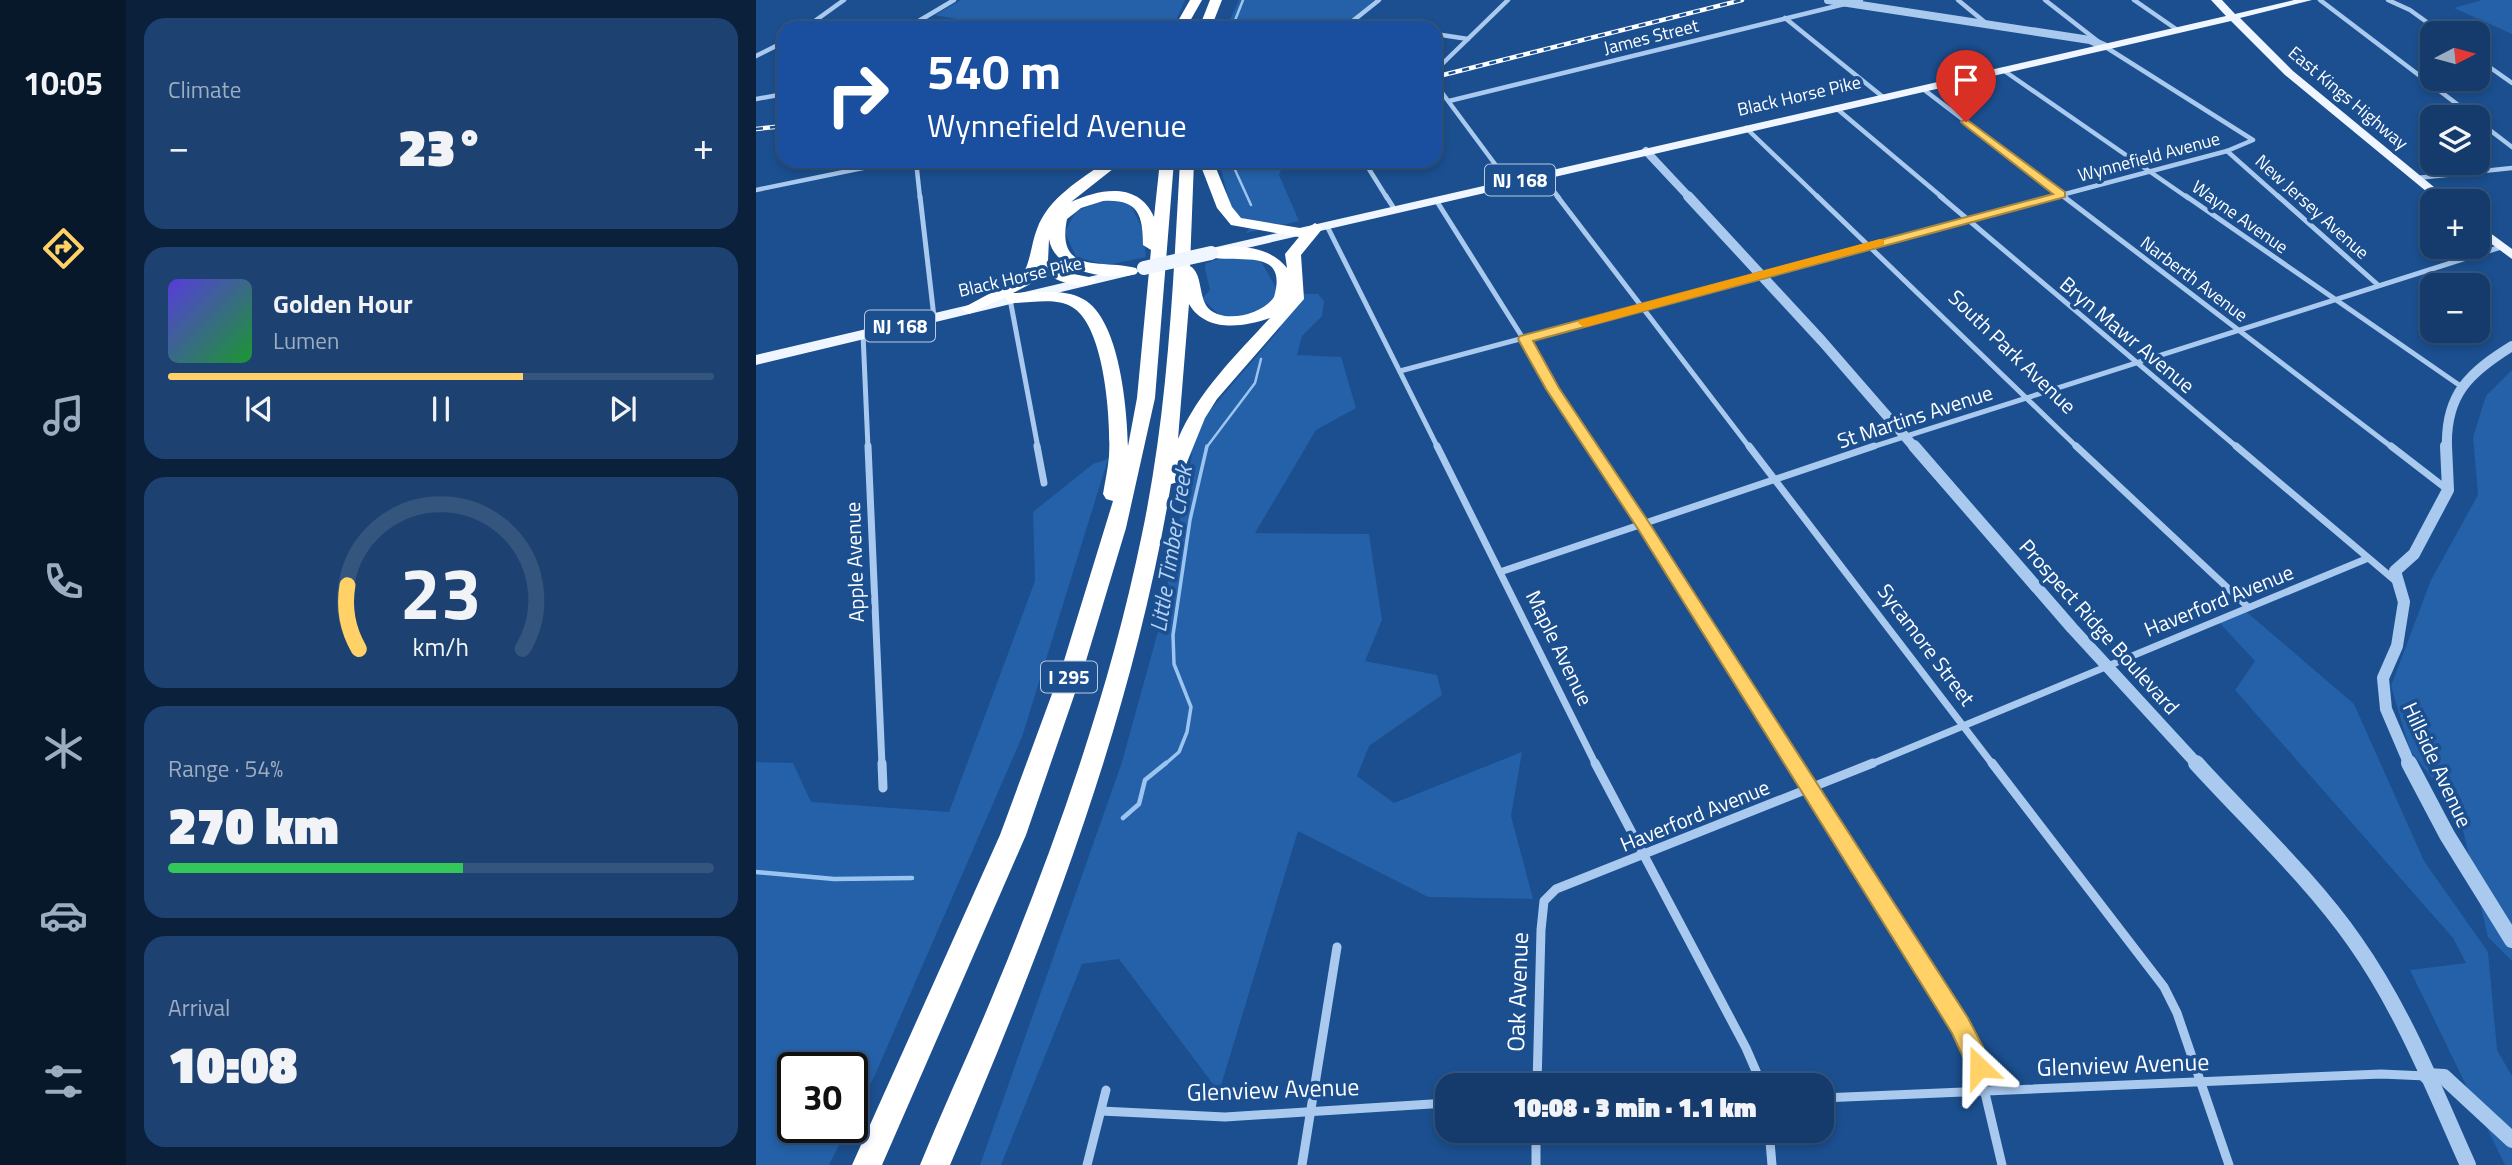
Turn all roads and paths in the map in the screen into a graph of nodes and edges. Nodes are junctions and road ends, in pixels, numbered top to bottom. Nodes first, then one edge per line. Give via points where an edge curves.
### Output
1 (844, 0) edge
2 (954, 0) edge
3 (1196, 0) edge
4 (1216, 0) edge
5 (1379, 0) edge
6 (1508, 0) edge
7 (1828, 0) edge
8 (1861, 0) edge
9 (1958, 0) edge
10 (2045, 0) edge
11 (2134, 0) edge
12 (2216, 0) edge
13 (2307, 0) edge
14 (2320, 0) edge
15 (2388, 0) edge
16 (1849, 3) junction
17 (2234, 16) junction
18 (1785, 19) junction
19 (815, 21) edge
20 (919, 21) edge
21 (1184, 21) edge
22 (1189, 21) edge
23 (1208, 21) edge
24 (1354, 21) edge
25 (2425, 21) edge
26 (1987, 24) junction
27 (2176, 29) junction
28 (1442, 35) edge
29 (1468, 39) junction
30 (777, 46) edge
31 (2104, 46) junction
32 (756, 56) edge
33 (1442, 64) edge
34 (2490, 67) edge
35 (2003, 69) junction
36 (2512, 83) edge
37 (1923, 89) junction
38 (1442, 93) edge
39 (777, 95) edge
40 (1883, 97) junction
41 (756, 99) edge
42 (1448, 102) junction
43 (2458, 105) edge
44 (1836, 108) junction
45 (1746, 128) junction
46 (2490, 130) edge
47 (2253, 140) joint
48 (2512, 146) edge
49 (1646, 151) junction
50 (2227, 151) junction
51 (863, 168) edge
52 (916, 168) edge
53 (1107, 168) edge
54 (1166, 168) edge
55 (1188, 168) edge
56 (1209, 168) edge
57 (1368, 168) edge
58 (2512, 168) edge
59 (2149, 170) junction
60 (1541, 175) junction
61 (2417, 178) junction
62 (1508, 183) junction
63 (2430, 189) edge
64 (756, 190) edge
65 (2061, 195) junction
66 (1436, 200) junction
67 (1395, 210) junction
68 (1966, 219) junction
69 (1314, 229) junction
70 (2490, 238) edge
71 (1183, 239) junction
72 (1264, 240) junction
73 (1867, 246) junction
74 (2507, 251) edge
75 (1040, 252) junction
76 (1211, 253) junction
77 (1293, 254) junction
78 (1137, 269) junction
79 (1761, 275) junction
80 (1088, 281) junction
81 (2378, 285) junction
82 (1012, 299) junction
83 (2335, 299) junction
84 (1154, 300) junction
85 (1643, 307) junction
86 (969, 309) junction
87 (934, 317) junction
88 (2236, 329) junction
89 (863, 334) junction
90 (1525, 339) junction
91 (2512, 346) edge
92 (756, 360) edge
93 (2136, 363) junction
94 (1400, 371) junction
95 (2462, 387) junction
96 (2029, 399) junction
97 (1904, 436) junction
98 (1776, 481) junction
99 (1044, 483) dead end
100 (2448, 490) junction
101 (1157, 508) junction
102 (1643, 525) junction
103 (1116, 528) junction
104 (2366, 559) junction
105 (1500, 572) junction
106 (2399, 583) junction
107 (2248, 607) junction
108 (2107, 666) junction
109 (1963, 725) junction
110 (883, 788) dead end
111 (1811, 789) junction
112 (1643, 856) junction
113 (1544, 901) joint
114 (2512, 940) edge
115 (1338, 947) dead end
116 (1537, 1073) edge
117 (1757, 1073) edge
118 (2427, 1076) junction
119 (2200, 1083) junction
120 (1106, 1090) dead end
121 (1985, 1092) junction
122 (1834, 1098) edge
123 (1435, 1104) edge
124 (1101, 1111) junction
125 (1310, 1111) junction
126 (2512, 1140) edge
127 (1536, 1143) edge
128 (1770, 1143) edge
129 (867, 1165) edge
130 (935, 1165) edge
131 (1087, 1165) edge
132 (1303, 1165) edge
133 (1536, 1165) edge
134 (1772, 1165) edge
135 (2002, 1165) edge
136 (2230, 1165) edge
137 (2468, 1165) edge

1 - 19 street
2 - 20 street
3 - 21 highway
3 - 22 highway
4 - 23 highway
5 - 24 street
6 - 29 street
7 - 16 street
8 - 16 street, James Street
9 - 26 street
10 - 31 street, New Jersey Avenue
11 - 27 street
12 - 17 main road, East Kings Highway
13 - 17 main road, Black Horse Pike / NJ 168
14 - 43 street
15 - 25 street
16 - 18 street, James Street
16 - 26 street
17 - 27 main road, Black Horse Pike / NJ 168
17 - 61 main road, East Kings Highway via 2286,70
18 - 40 street
18 - 42 street, James Street
26 - 31 street
27 - 31 main road, Black Horse Pike / NJ 168
28 - 29 street
29 - 33 street
30 - 32 street
31 - 35 main road, Black Horse Pike / NJ 168
31 - 47 street, New Jersey Avenue
34 - 36 street
35 - 37 main road, Black Horse Pike / NJ 168
35 - 59 street, Wayne Avenue
37 - 40 main road, Black Horse Pike / NJ 168
37 - 65 street, Narberth Avenue
38 - 42 street
39 - 41 street
40 - 44 main road, Black Horse Pike / NJ 168
42 - 62 street
44 - 45 main road, Black Horse Pike / NJ 168
44 - 68 street, Bryn Mawr Avenue
45 - 49 main road, Black Horse Pike / NJ 168
45 - 73 street, South Park Avenue
46 - 48 street
47 - 50 street, Wynnefield Avenue
49 - 60 main road, Black Horse Pike / NJ 168
49 - 79 street, Prospect Ridge Boulevard
50 - 59 street, Wynnefield Avenue
50 - 81 street, New Jersey Avenue
51 - 64 street
52 - 87 street
53 - 75 highway via 1058,207 1047,223
54 - 84 highway, I 295
55 - 71 highway, I 295
56 - 69 highway via 1225,208 1236,222
57 - 67 street
58 - 61 street
59 - 65 street, Wynnefield Avenue
59 - 83 street, Wayne Avenue
60 - 62 main road, Black Horse Pike / NJ 168
60 - 85 street, Sycamore Street
61 - 63 main road, East Kings Highway
62 - 66 main road, Black Horse Pike / NJ 168
65 - 68 street, Wynnefield Avenue
65 - 88 street, Narberth Avenue
66 - 67 main road, Black Horse Pike / NJ 168
66 - 90 street
67 - 69 main road, Black Horse Pike / NJ 168
68 - 73 street, Wynnefield Avenue
68 - 93 street, Bryn Mawr Avenue
69 - 72 main road, NJ 168
69 - 77 highway
69 - 94 street, Maple Avenue
70 - 74 main road
71 - 76 highway via 1189,277 1204,314 1225,320 1256,317 1271,311 1282,298 1286,288 1283,274 1272,261 1257,255
71 - 101 highway, I 295 via 1175,388
72 - 76 main road, NJ 168
72 - 77 highway
73 - 79 street, Wynnefield Avenue
73 - 96 street, South Park Avenue
74 - 81 street, St Martins Avenue
75 - 80 highway via 1040,262 1052,272
75 - 86 highway via 1028,279
76 - 78 main road, Black Horse Pike / NJ 168, bridge
77 - 101 highway via 1296,299 1203,406
78 - 80 main road, Black Horse Pike / NJ 168
78 - 84 highway via 1088,268 1065,257 1057,240 1060,217 1094,198 1123,196 1137,201 1151,233
79 - 85 street, Wynnefield Avenue
79 - 97 street, Prospect Ridge Boulevard
80 - 82 main road, Black Horse Pike / NJ 168
81 - 83 street, St Martins Avenue
82 - 86 main road, Black Horse Pike / NJ 168
82 - 99 street
82 - 103 highway via 1081,303 1099,328 1115,397 1118,455 1112,501
83 - 88 street, St Martins Avenue
83 - 95 street, Wayne Avenue
84 - 103 highway, I 295 via 1146,398
85 - 90 street, Wynnefield Avenue
85 - 98 street, Sycamore Street
86 - 87 main road, Black Horse Pike / NJ 168
87 - 89 main road, Black Horse Pike / NJ 168
88 - 93 street, St Martins Avenue
88 - 100 street, Narberth Avenue
89 - 92 main road, Black Horse Pike / NJ 168
89 - 110 street, Apple Avenue
90 - 94 street, Wynnefield Avenue
90 - 102 street
91 - 95 street, Hillside Avenue via 2479,367
93 - 96 street, St Martins Avenue
93 - 104 street, Bryn Mawr Avenue
94 - 105 street, Maple Avenue
95 - 100 street, Hillside Avenue via 2446,432
96 - 97 street, St Martins Avenue
96 - 107 street, South Park Avenue
97 - 98 street, St Martins Avenue
97 - 108 street, Prospect Ridge Boulevard
98 - 102 street, St Martins Avenue
98 - 109 street, Sycamore Street
100 - 106 street, Hillside Avenue via 2414,554 2395,571
101 - 130 highway, I 295 via 1134,617 1066,838
102 - 105 street, St Martins Avenue
102 - 111 street
103 - 129 highway, I 295 via 1013,835
104 - 106 street, Bryn Mawr Avenue
104 - 107 street, Haverford Avenue
105 - 112 street, Maple Avenue
106 - 114 street, Hillside Avenue via 2404,602 2397,646 2383,678 2389,717 2435,819
107 - 108 street, Haverford Avenue
108 - 109 street, Haverford Avenue
108 - 118 street, Prospect Ridge Boulevard via 2360,945 2386,988
109 - 111 street, Haverford Avenue
109 - 119 street, Sycamore Street via 2164,986
111 - 112 street, Haverford Avenue
111 - 121 street via 1960,1025 1976,1055
112 - 113 street, Haverford Avenue via 1556,889
112 - 117 street, Maple Avenue
113 - 116 street, Oak Avenue
115 - 125 street
118 - 119 street, Glenview Avenue
118 - 126 street via 2444,1077
118 - 137 street, Prospect Ridge Boulevard
119 - 121 street, Glenview Avenue
119 - 136 street, Sycamore Street
120 - 124 street
121 - 122 street, Glenview Avenue
121 - 135 street
123 - 125 street, Glenview Avenue
124 - 125 street, Glenview Avenue via 1224,1117
124 - 131 street
125 - 132 street
127 - 133 street
128 - 134 street

